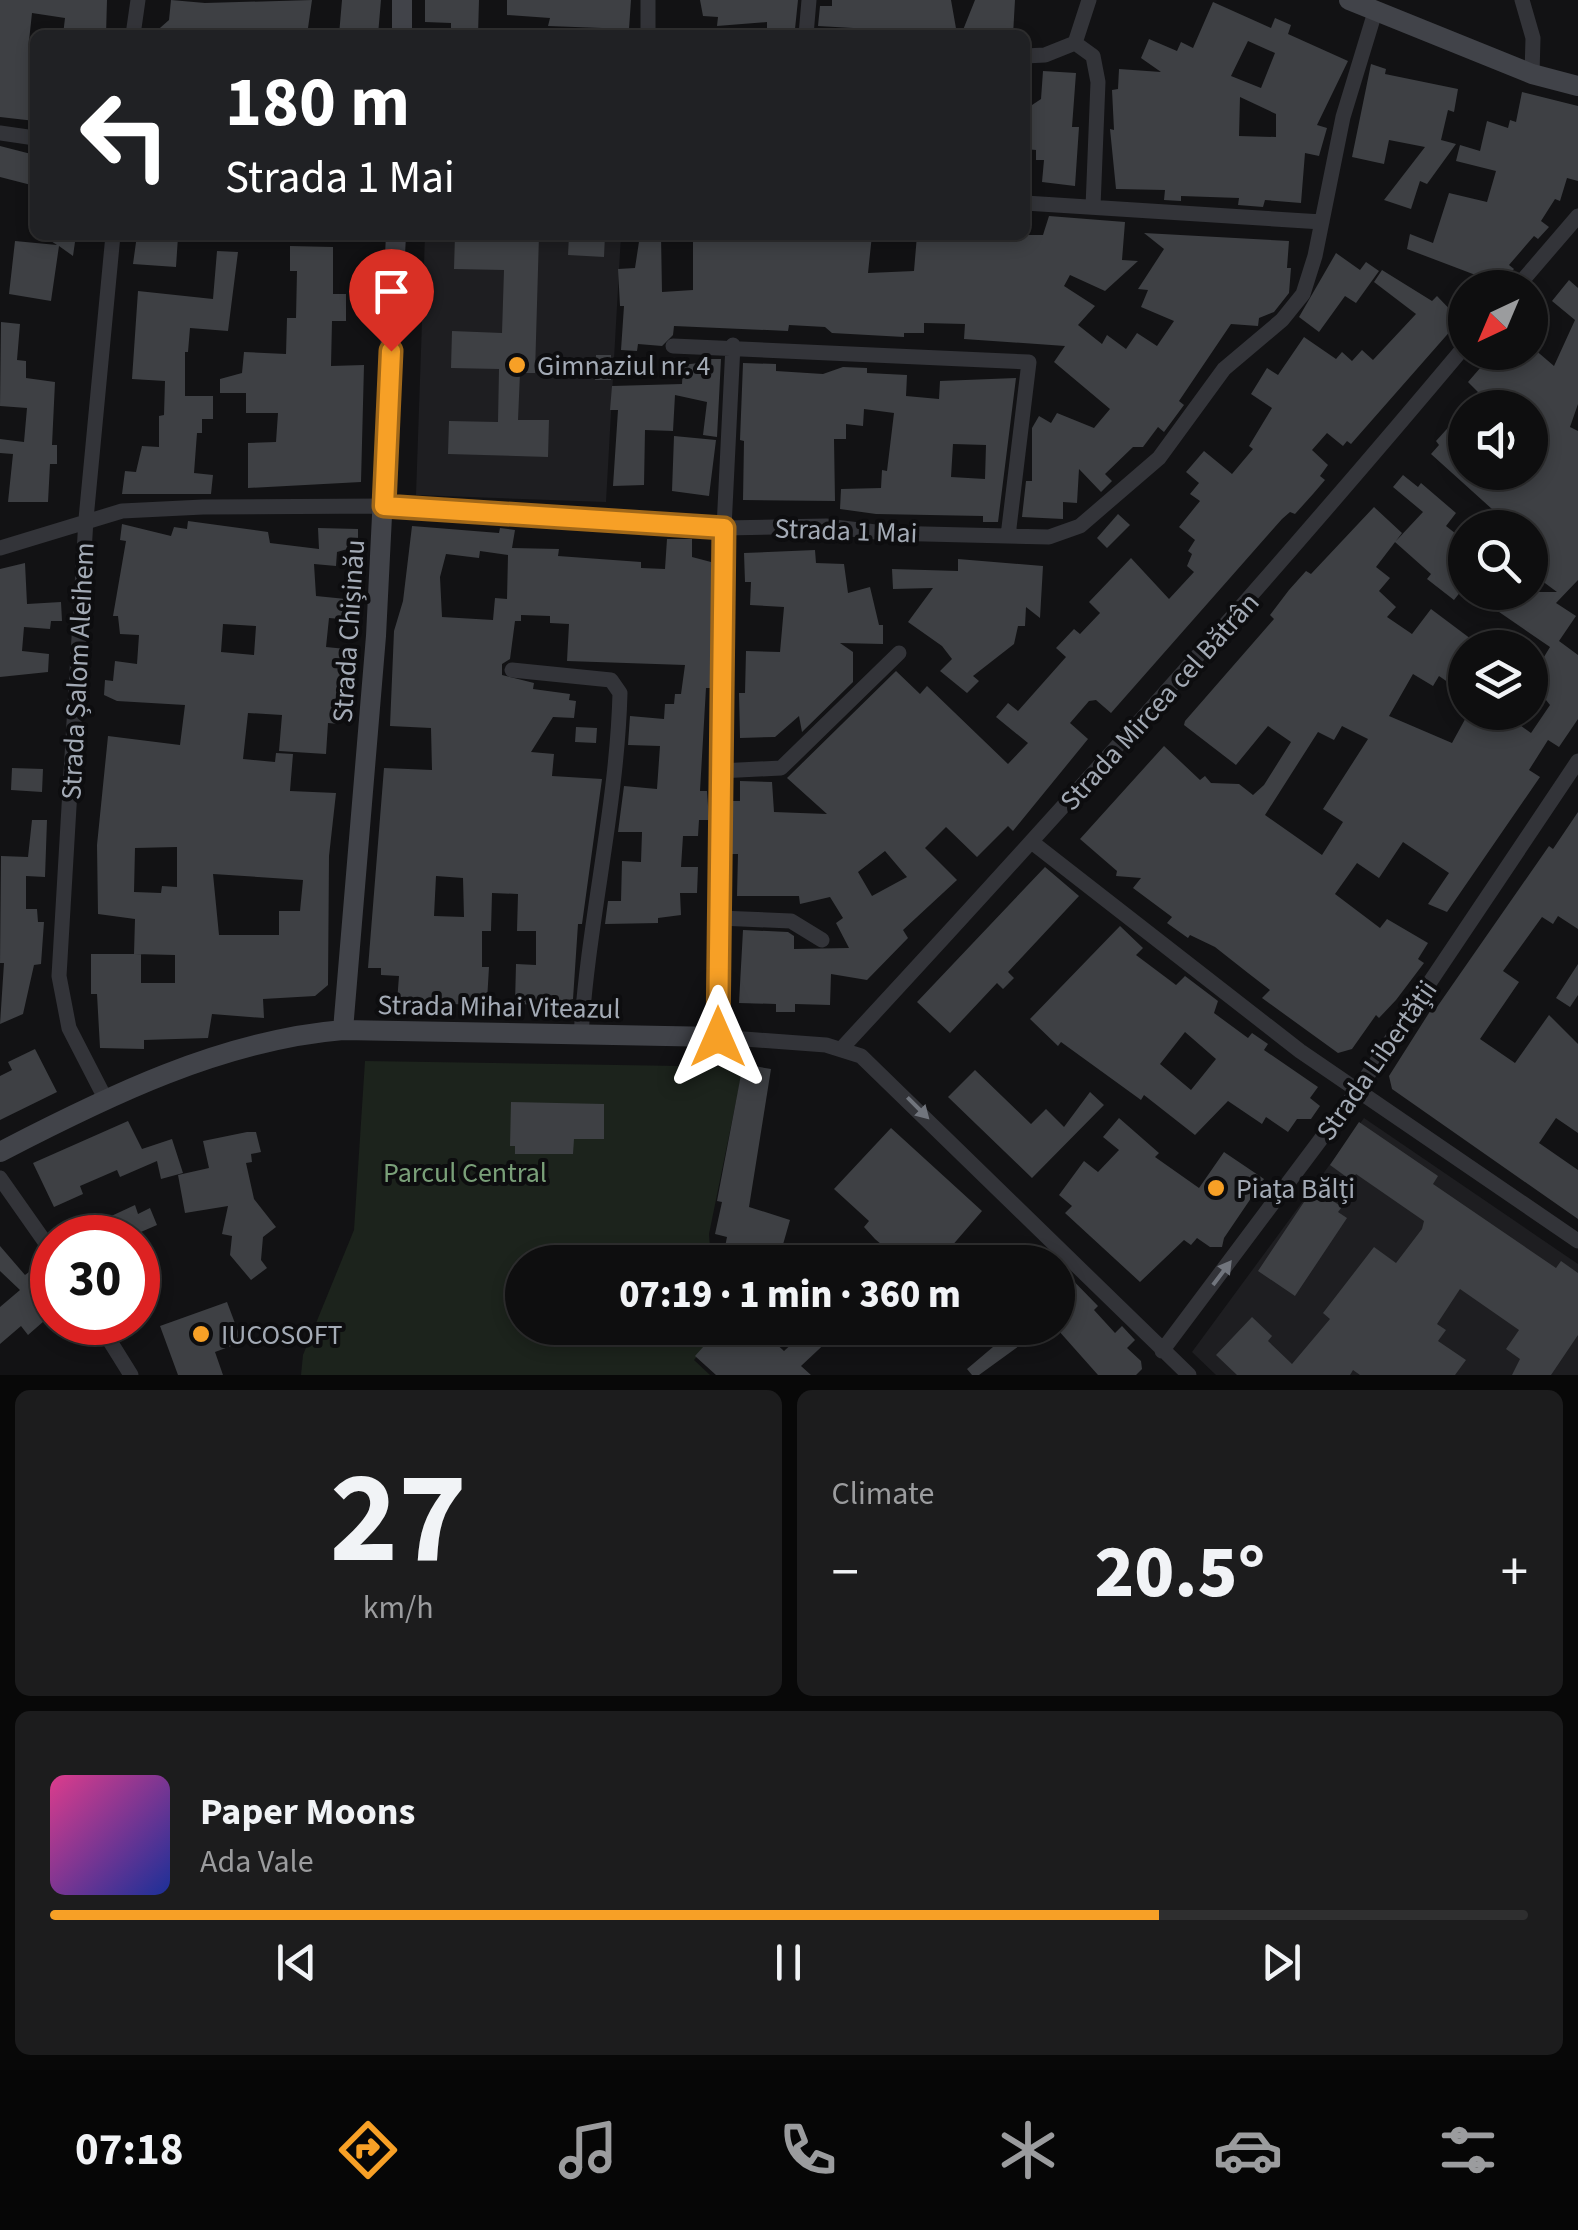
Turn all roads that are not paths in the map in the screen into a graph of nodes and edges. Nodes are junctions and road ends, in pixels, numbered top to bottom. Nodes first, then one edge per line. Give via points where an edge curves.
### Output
1 (138, 0) edge
2 (402, 0) edge
3 (648, 0) edge
4 (809, 0) edge
5 (1089, 0) edge
6 (1350, 0) edge
7 (1522, 0) edge
8 (1375, 12) junction
9 (134, 30) edge
10 (402, 30) edge
11 (648, 30) edge
12 (806, 30) edge
13 (1075, 43) junction
14 (1030, 56) edge
15 (1532, 74) junction
16 (1578, 86) edge
17 (0, 133) edge
18 (30, 137) edge
19 (1030, 203) edge
20 (1092, 207) junction
21 (1578, 216) edge
22 (1322, 222) junction
23 (113, 240) edge
24 (396, 240) edge
25 (1532, 270) edge
26 (733, 345) junction
27 (674, 346) dead end
28 (1448, 366) edge
29 (384, 506) junction
30 (86, 519) junction
31 (724, 528) junction
32 (1008, 536) junction
33 (0, 548) edge
34 (899, 652) dead end
35 (512, 670) dead end
36 (1578, 761) edge
37 (719, 771) junction
38 (1034, 843) junction
39 (719, 918) junction
40 (822, 940) dead end
41 (343, 1030) junction
42 (581, 1036) junction
43 (718, 1037) junction
44 (842, 1048) junction
45 (1356, 1091) junction
46 (104, 1098) junction
47 (0, 1152) edge
48 (0, 1178) edge
49 (30, 1221) edge
50 (1578, 1241) edge
51 (112, 1345) edge
52 (1162, 1351) junction
53 (131, 1375) edge
54 (1188, 1375) edge

1 - 9 street
2 - 10 street
3 - 11 street
4 - 12 street
5 - 13 street
6 - 8 street
7 - 15 street via 1533,38
8 - 15 street
8 - 22 street, Strada 1 Mai via 1343,117
13 - 14 street
13 - 20 street via 1093,56 1097,70
15 - 16 street
17 - 18 street
19 - 20 street
20 - 22 street
21 - 25 street
22 - 32 street, Strada 1 Mai via 1296,304 1224,369 1159,458 1070,533
23 - 30 street, Strada Șalom Aleihem
24 - 29 street, Strada Chișinău
26 - 27 street
26 - 31 street
26 - 32 street via 1029,362
28 - 38 street, Strada Mircea cel Bătrân
29 - 30 street, Strada 1 Mai via 203,507
29 - 31 street, Strada 1 Mai
29 - 41 street, Strada Chișinău
30 - 33 street, Strada 1 Mai
30 - 46 street, Strada Șalom Aleihem via 58,976 69,1028
31 - 32 street, Strada 1 Mai
31 - 37 street
34 - 37 street via 781,768
35 - 42 street via 611,680 620,692
36 - 45 street, Strada Libertății
37 - 39 street
38 - 44 street, Strada Mircea cel Bătrân
38 - 45 street
39 - 40 street via 791,922
39 - 43 street
41 - 42 street, Strada Mihai Viteazul
41 - 46 street, Strada Mihai Viteazul via 263,1042
42 - 43 street, Strada Mihai Viteazul
43 - 44 street, Strada Mihai Viteazul
44 -> 52 street, Strada Mihai Viteazul via 880,1070
45 - 50 street
52 -> 45 street, Strada Libertății
46 - 47 street, Strada Mihai Viteazul
48 - 49 street
51 - 53 street
52 - 54 street, Strada Mihai Viteazul

